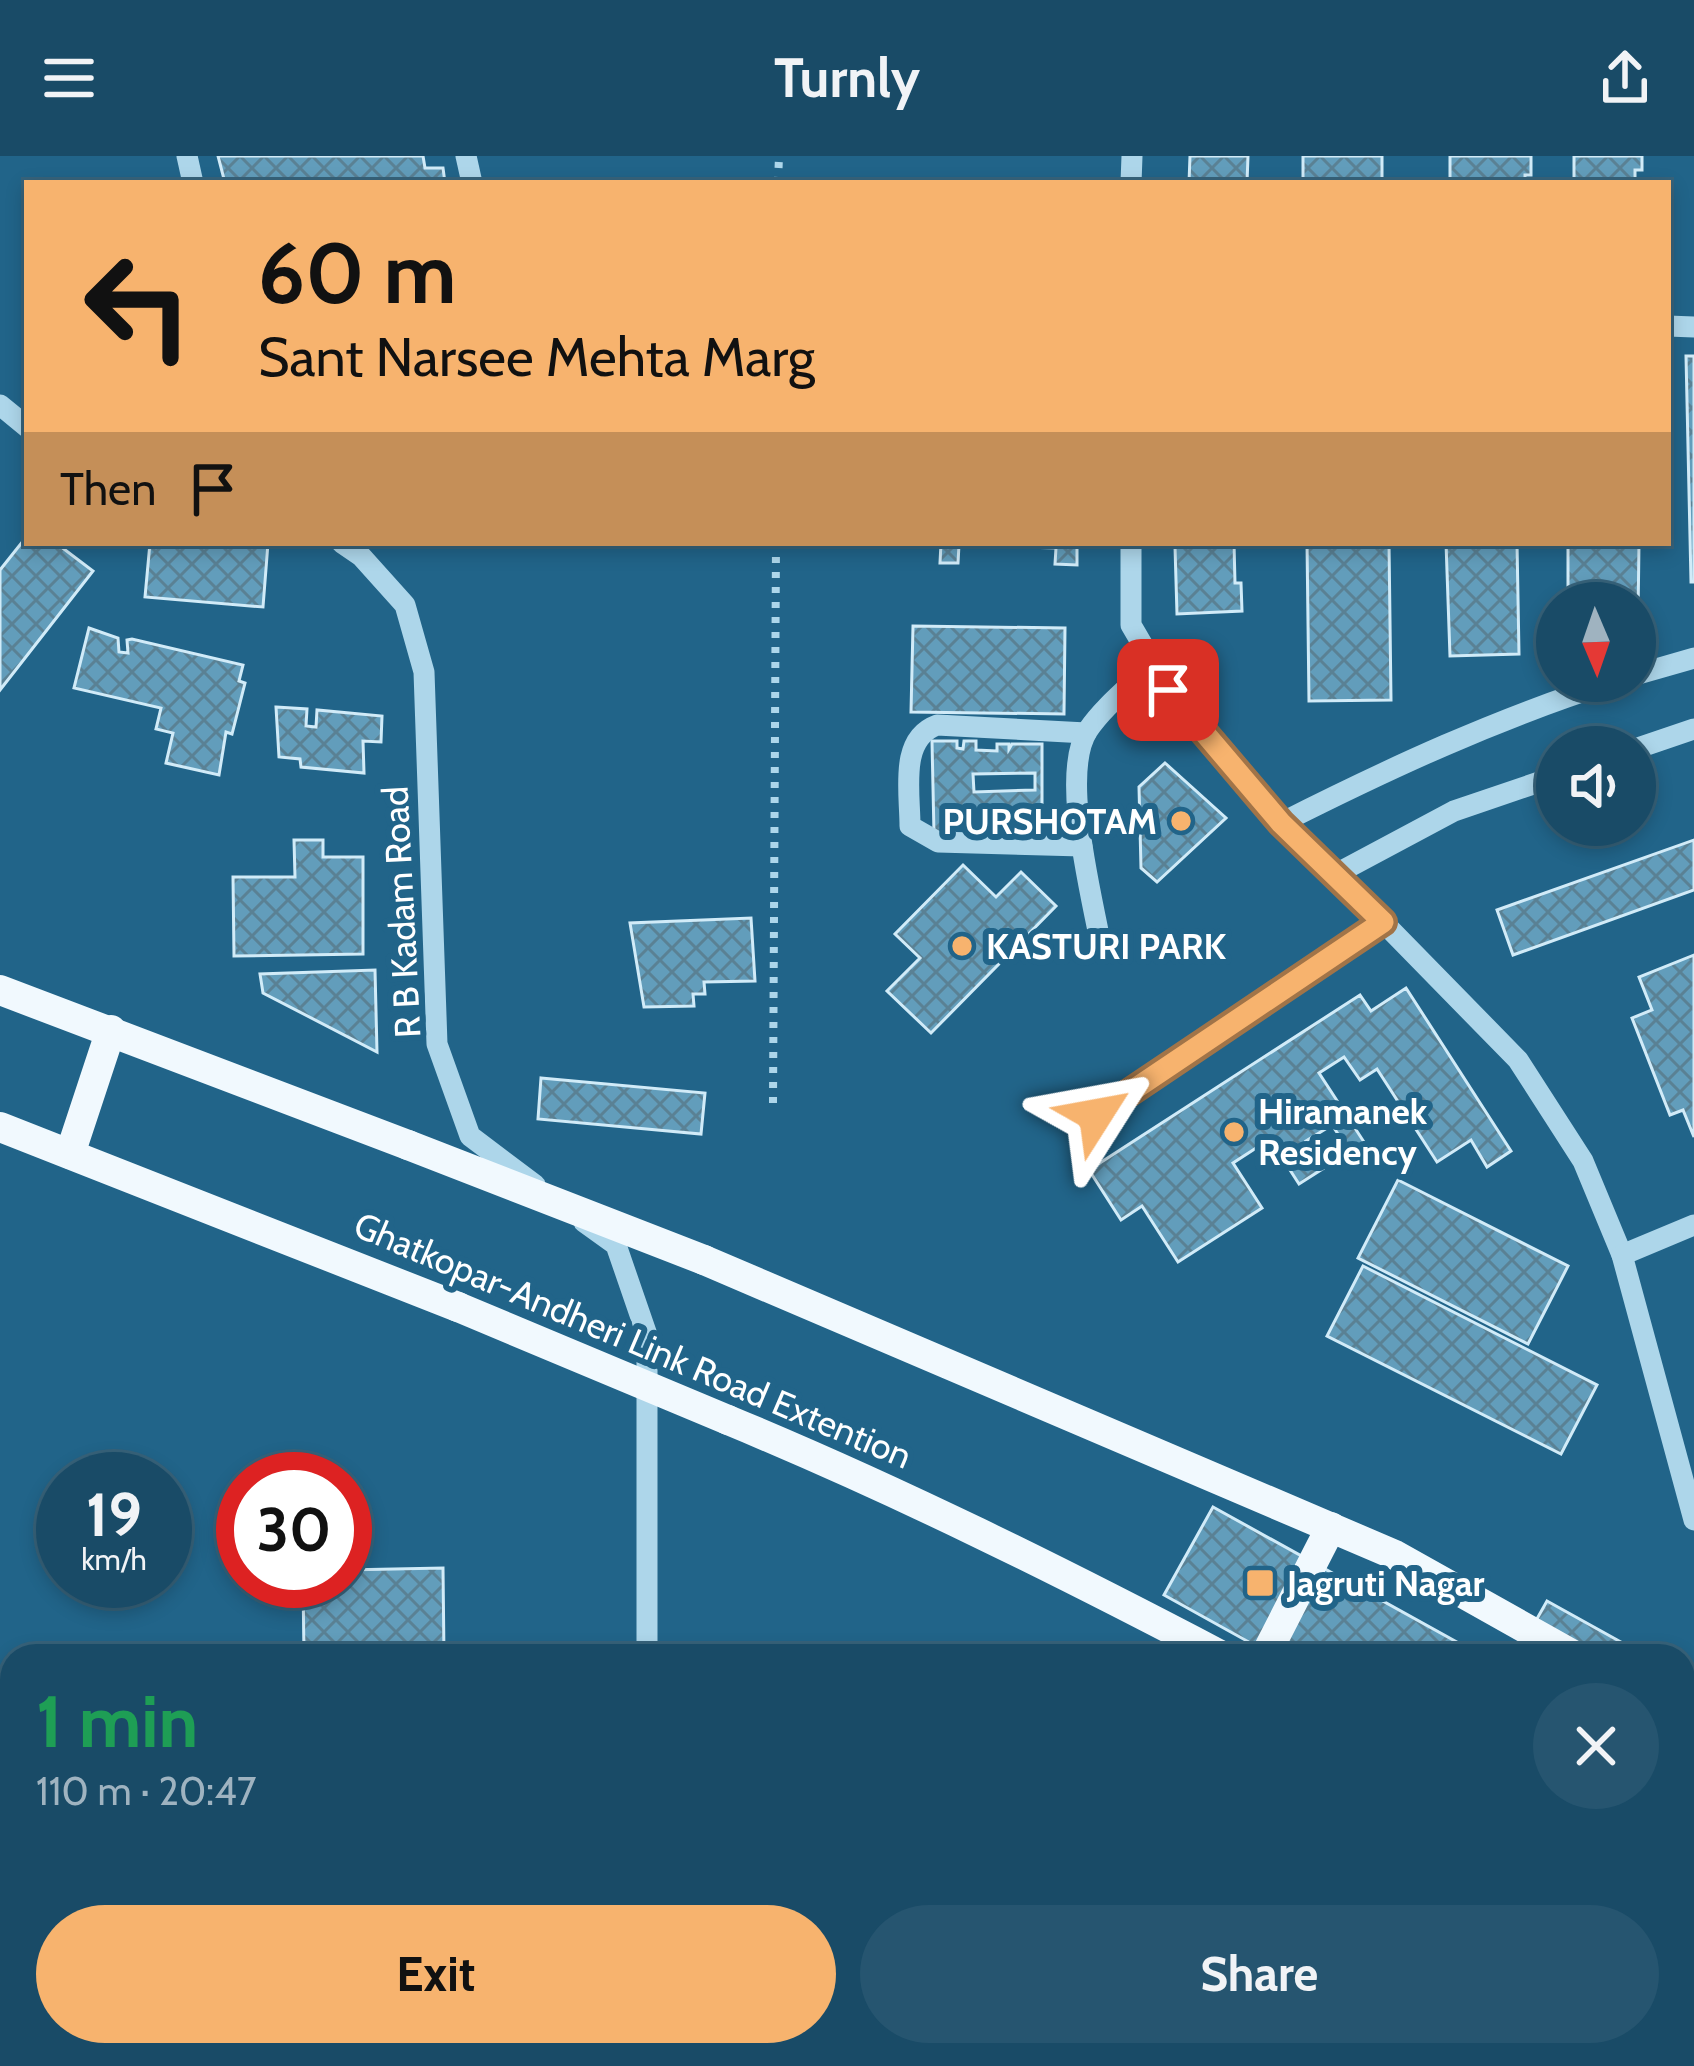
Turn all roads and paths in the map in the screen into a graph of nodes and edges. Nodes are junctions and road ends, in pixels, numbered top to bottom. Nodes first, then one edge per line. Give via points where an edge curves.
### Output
1 (0, 405) edge
2 (24, 425) edge
3 (346, 546) edge
4 (776, 546) edge
5 (1131, 546) edge
6 (1694, 658) edge
7 (1153, 663) junction
8 (1656, 669) edge
9 (1550, 702) edge
10 (1694, 729) edge
11 (1086, 733) junction
12 (1656, 742) edge
13 (1536, 783) edge
14 (1281, 823) junction
15 (1082, 846) junction
16 (1336, 874) junction
17 (1383, 922) junction
18 (1100, 941) dead end
19 (0, 990) edge
20 (111, 1030) junction
21 (773, 1103) dead end
22 (1096, 1115) dead end
23 (0, 1127) edge
24 (70, 1154) junction
25 (1694, 1225) edge
26 (1622, 1255) junction
27 (1694, 1520) edge
28 (1331, 1527) junction
29 (647, 1644) edge
30 (1199, 1644) edge
31 (1271, 1644) edge
32 (1554, 1644) edge

1 - 2 street
3 - 29 street, R B Kadam Road via 405,605 424,672 436,1044 470,1136 616,1245 647,1335
4 - 21 path
5 - 7 street via 1131,625
6 - 8 street
7 - 11 street
7 - 14 street
9 - 14 street via 1419,754
10 - 12 street
11 - 15 street via 1077,776
11 - 15 street via 938,725 921,730 911,747 910,826 921,836
13 - 16 street via 1454,811
14 - 16 street
15 - 18 street
16 - 17 street
17 - 22 street
17 - 26 street via 1518,1060 1583,1161
19 - 20 main road
20 - 24 main road
20 - 28 main road, bridge via 704,1260
23 - 24 main road, Ghatkopar-Andheri Link Road Extention
24 - 30 main road, Ghatkopar-Andheri Link Road Extention, bridge via 857,1473
25 - 26 street
26 - 27 street
28 - 31 main road
28 - 32 main road

